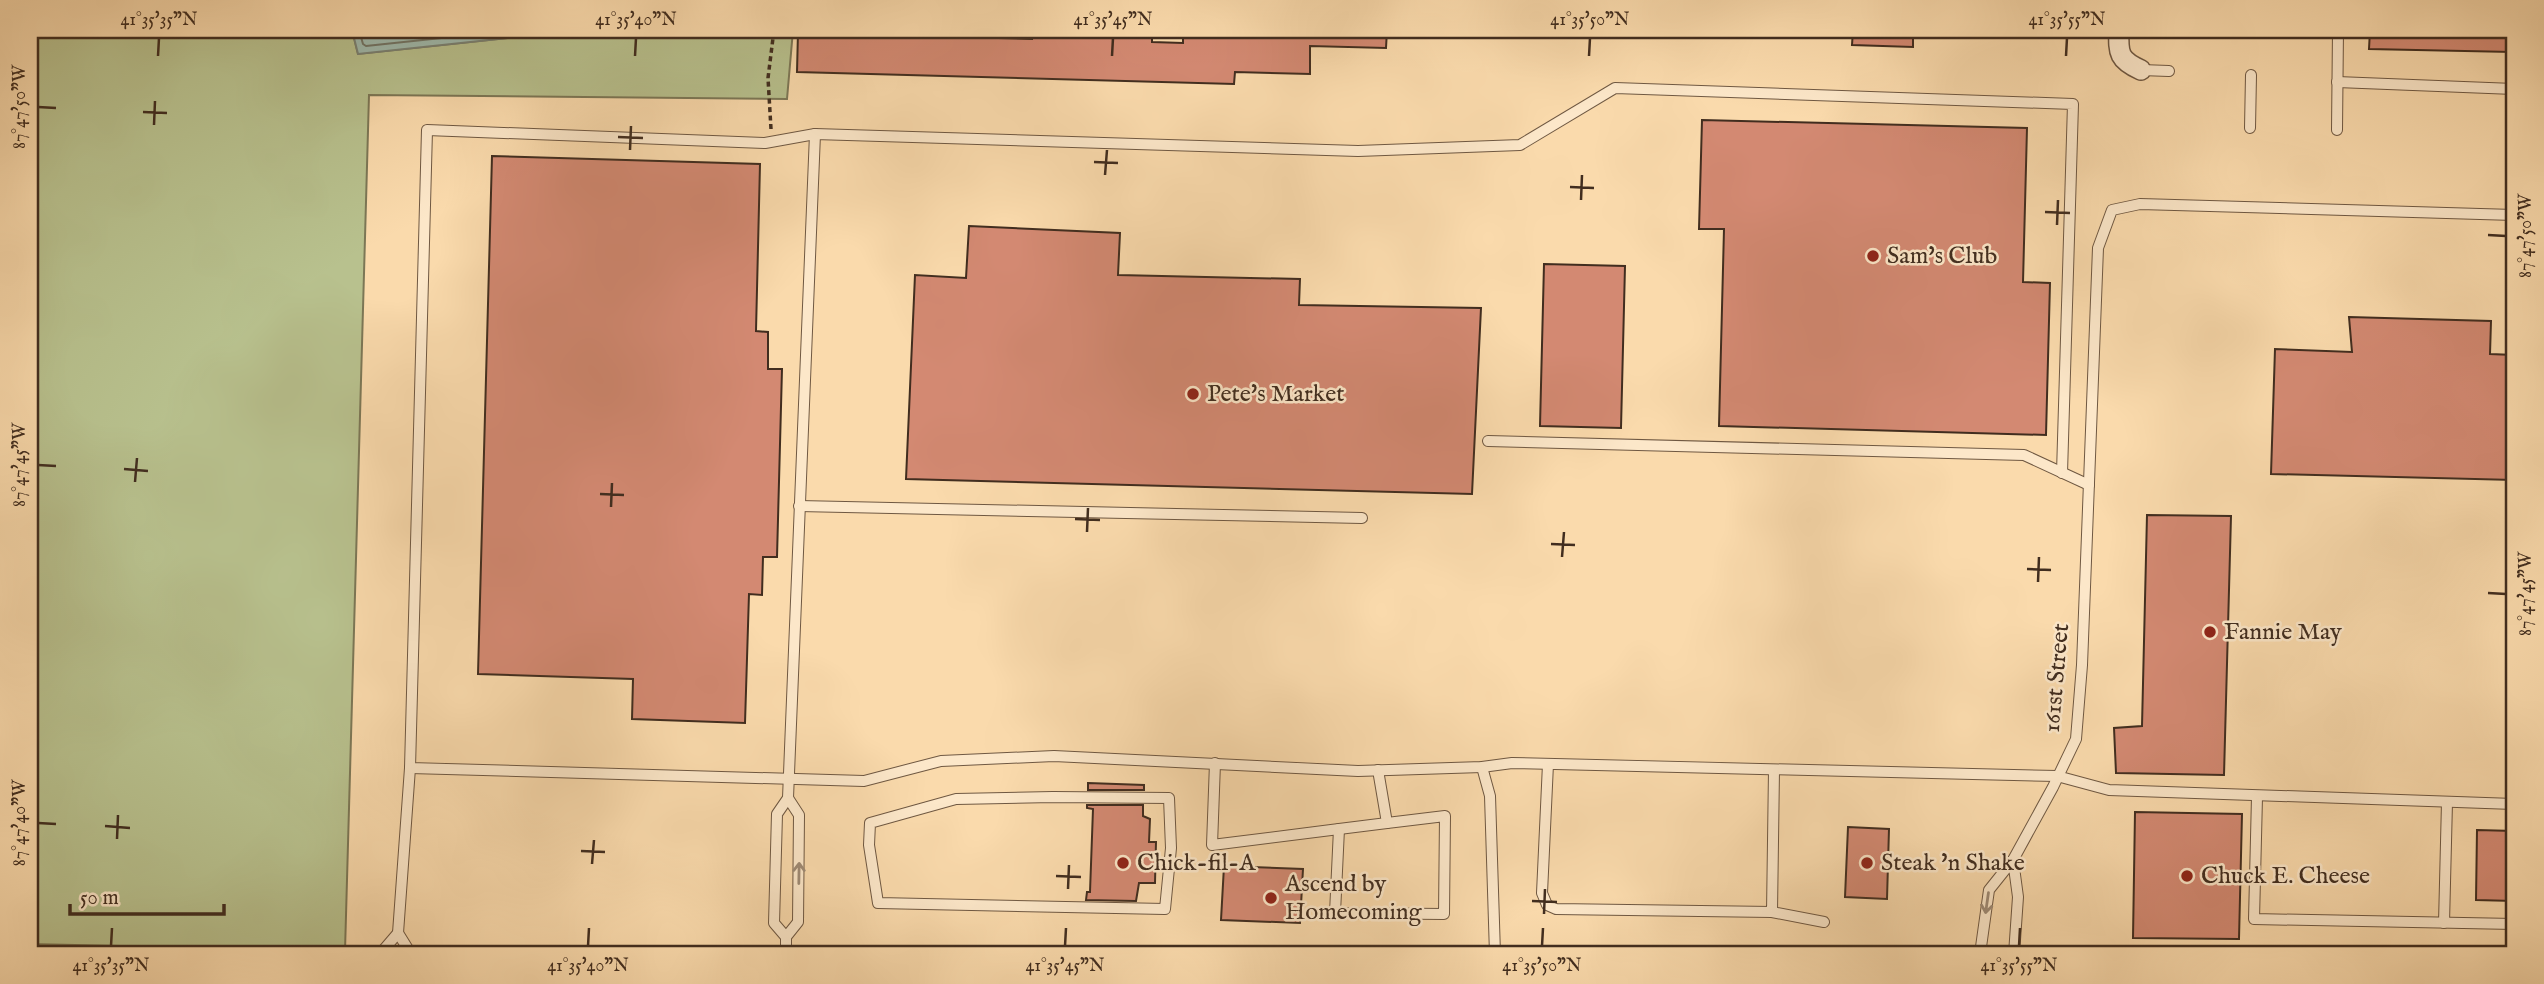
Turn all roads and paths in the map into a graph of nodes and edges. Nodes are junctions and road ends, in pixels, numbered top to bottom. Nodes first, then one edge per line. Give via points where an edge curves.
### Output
1 (774, 30) edge
2 (2119, 30) edge
3 (2339, 30) edge
4 (2141, 70) joint
5 (2169, 71) dead end
6 (2251, 75) dead end
7 (2337, 82) junction
8 (2514, 89) edge
9 (2250, 128) dead end
10 (2336, 130) dead end
11 (815, 134) junction
12 (772, 142) junction
13 (2514, 215) edge
14 (1488, 441) dead end
15 (2062, 473) junction
16 (2089, 485) junction
17 (799, 506) junction
18 (1362, 519) dead end
19 (1215, 763) junction
20 (1548, 764) junction
21 (1482, 766) junction
22 (410, 768) junction
23 (1774, 769) junction
24 (1378, 770) junction
25 (2057, 776) junction
26 (789, 779) junction
27 (1053, 797) joint
28 (2257, 797) junction
29 (788, 798) junction
30 (2446, 802) junction
31 (2514, 804) edge
32 (1387, 823) junction
33 (1339, 829) junction
34 (2012, 860) junction
35 (1772, 912) junction
36 (1824, 922) dead end
37 (2444, 923) junction
38 (2514, 924) edge
39 (398, 933) junction
40 (786, 937) junction
41 (380, 954) edge
42 (411, 954) edge
43 (786, 954) edge
44 (1495, 954) edge
45 (1980, 954) edge
46 (2014, 954) edge

1 - 12 path via 768,78
2 - 4 street via 2122,56
3 - 7 lane
4 - 5 lane
6 - 9 lane
7 - 8 lane
7 - 10 lane
11 - 12 lane
11 - 15 lane via 1358,151 1520,145 1615,88 2073,104
11 - 17 lane
12 - 22 lane via 427,131
13 - 16 lane, 161st Street via 2140,204 2112,209 2098,248
14 - 15 lane via 2024,456
15 - 16 lane
16 - 25 lane, 161st Street via 2076,739
17 - 18 lane
17 - 26 lane
19 - 24 lane
19 - 26 lane via 1054,756 941,761 864,781
19 - 33 lane via 1212,845
20 - 21 lane
20 - 23 lane
20 - 35 lane via 1542,893 1547,905 1556,909
21 - 24 lane
21 - 44 lane via 1490,796
22 - 26 lane
22 - 39 lane
23 - 25 lane
23 - 35 lane
24 - 32 lane
25 - 28 lane via 2109,790
25 - 34 lane, 161st Street
26 - 29 lane
27 - 27 lane via 1169,798 1166,909 878,903 870,823 956,799
28 - 30 lane
28 - 37 lane via 2254,919
29 - 40 lane via 777,814 774,923
40 -> 29 lane via 798,922 800,815
30 - 31 lane
30 - 37 lane
32 - 33 lane
32 - 33 lane via 1445,816 1444,914 1335,913
34 -> 45 lane, 161st Street via 1989,890
34 - 46 lane via 2018,897
35 - 36 lane
37 - 38 lane
39 - 41 lane
39 - 42 lane
40 - 43 lane

